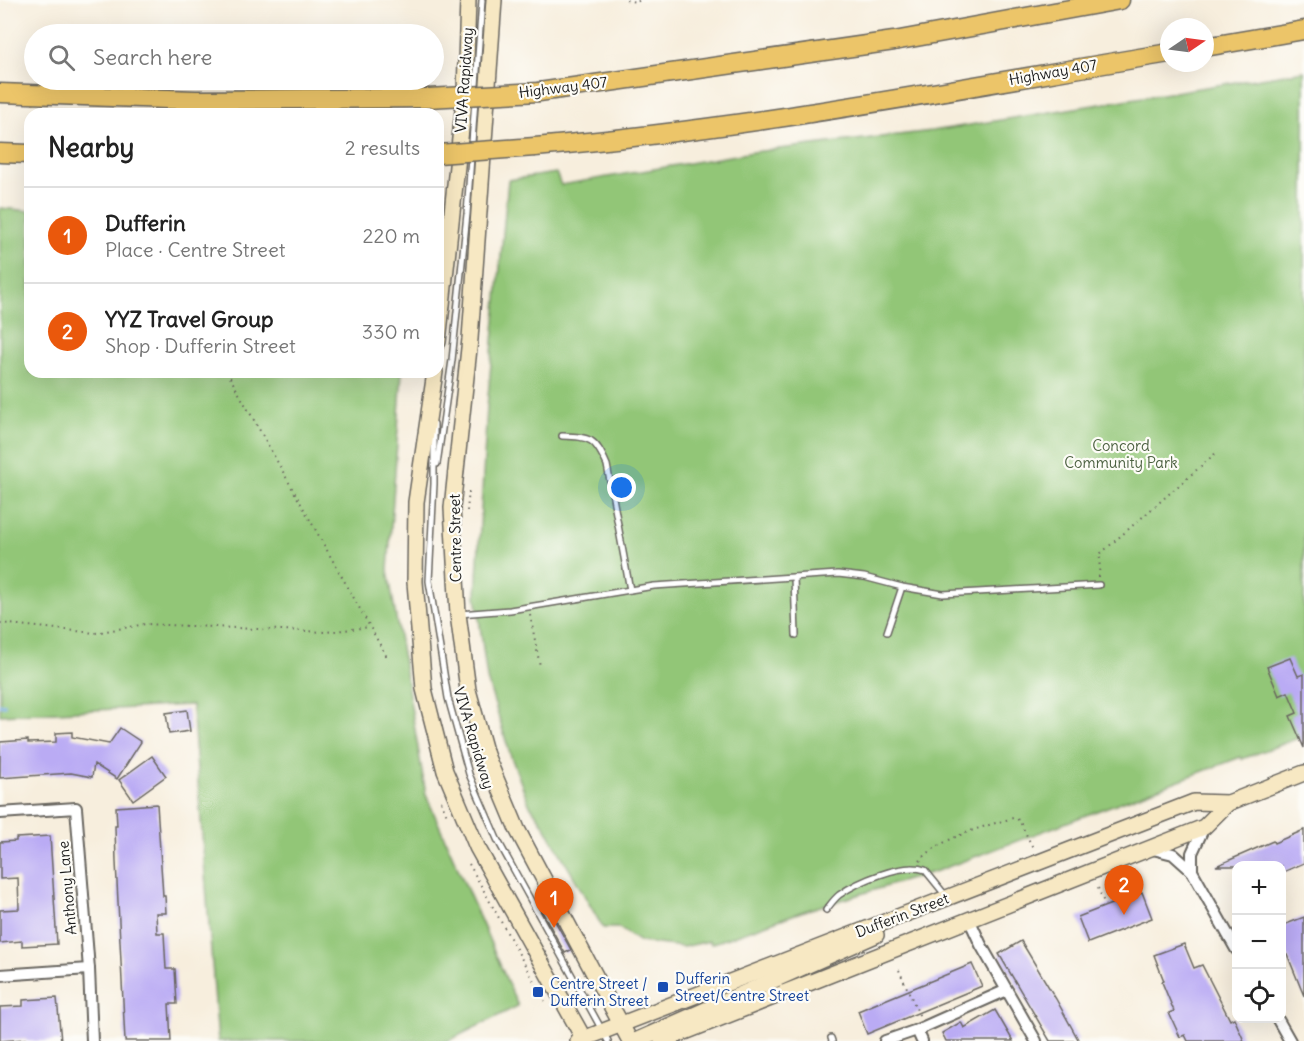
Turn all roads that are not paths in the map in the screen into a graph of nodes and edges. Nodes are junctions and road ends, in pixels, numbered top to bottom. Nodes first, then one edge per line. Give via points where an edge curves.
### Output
1 (468, 0) edge
2 (482, 0) edge
3 (494, 0) edge
4 (1120, 0) edge
5 (1304, 30) edge
6 (1214, 45) edge
7 (1160, 54) edge
8 (0, 93) edge
9 (0, 153) edge
10 (24, 154) edge
11 (444, 154) edge
12 (444, 286) edge
13 (433, 378) edge
14 (434, 378) edge
15 (562, 436) dead end
16 (434, 484) junction
17 (794, 577) junction
18 (1099, 585) road end
19 (902, 587) junction
20 (630, 590) junction
21 (458, 614) junction
22 (887, 632) dead end
23 (796, 635) dead end
24 (1304, 772) edge
25 (1228, 803) junction
26 (0, 813) edge
27 (1204, 826) junction
28 (1149, 848) junction
29 (1192, 871) junction
30 (942, 900) junction
31 (826, 910) dead end
32 (969, 919) junction
33 (1232, 942) edge
34 (89, 969) junction
35 (0, 975) edge
36 (1007, 990) junction
37 (1280, 1023) edge
38 (621, 1024) junction
39 (920, 1028) junction
40 (605, 1036) edge
41 (582, 1040) edge
42 (92, 1041) edge
43 (630, 1041) edge
44 (635, 1041) edge
45 (662, 1041) edge
46 (885, 1041) edge
47 (922, 1041) edge
48 (1036, 1041) edge
49 (1290, 1041) edge

1 - 12 main road via 465,92
2 - 16 lane, VIVA Rapidway via 467,214
3 - 21 main road, Centre Street via 470,339 452,508
4 - 8 highway, Highway 407, bridge via 894,41 538,92 428,98 196,100
5 - 6 highway
7 - 11 highway, Highway 407, bridge via 821,111 604,141
9 - 10 highway
13 - 41 main road via 416,502 415,582 424,689 445,771 477,847
14 - 16 lane, VIVA Rapidway
15 - 20 lane via 593,441 607,465
16 - 40 lane, VIVA Rapidway via 429,581 448,698 469,774 497,839
17 - 19 lane via 864,576
17 - 20 lane
17 - 23 lane
18 - 19 lane via 943,594
19 - 22 lane
20 - 21 lane
21 - 38 main road, Centre Street via 468,690 486,755 517,829
24 - 25 main road, Dufferin Street
25 - 27 main road, Dufferin Street
25 - 30 main road, Dufferin Street via 1194,802
26 - 34 street, Anthony Lane via 76,808
27 - 28 main road, Dufferin Street
27 - 29 street via 1192,853
28 - 29 street via 1173,854
28 - 32 main road, Dufferin Street
29 - 33 street
30 - 31 lane via 925,870 914,868 863,882 837,897
30 - 38 main road, Dufferin Street
30 - 44 main road via 871,938
32 - 36 street
32 - 45 main road, Dufferin Street
34 - 35 street
34 - 42 street, Anthony Lane
36 - 39 street
36 - 48 street
37 - 49 street
38 - 40 main road, Dufferin Street
38 - 43 main road, Centre Street
39 - 46 street
39 - 47 street
40 - 41 main road, Dufferin Street

